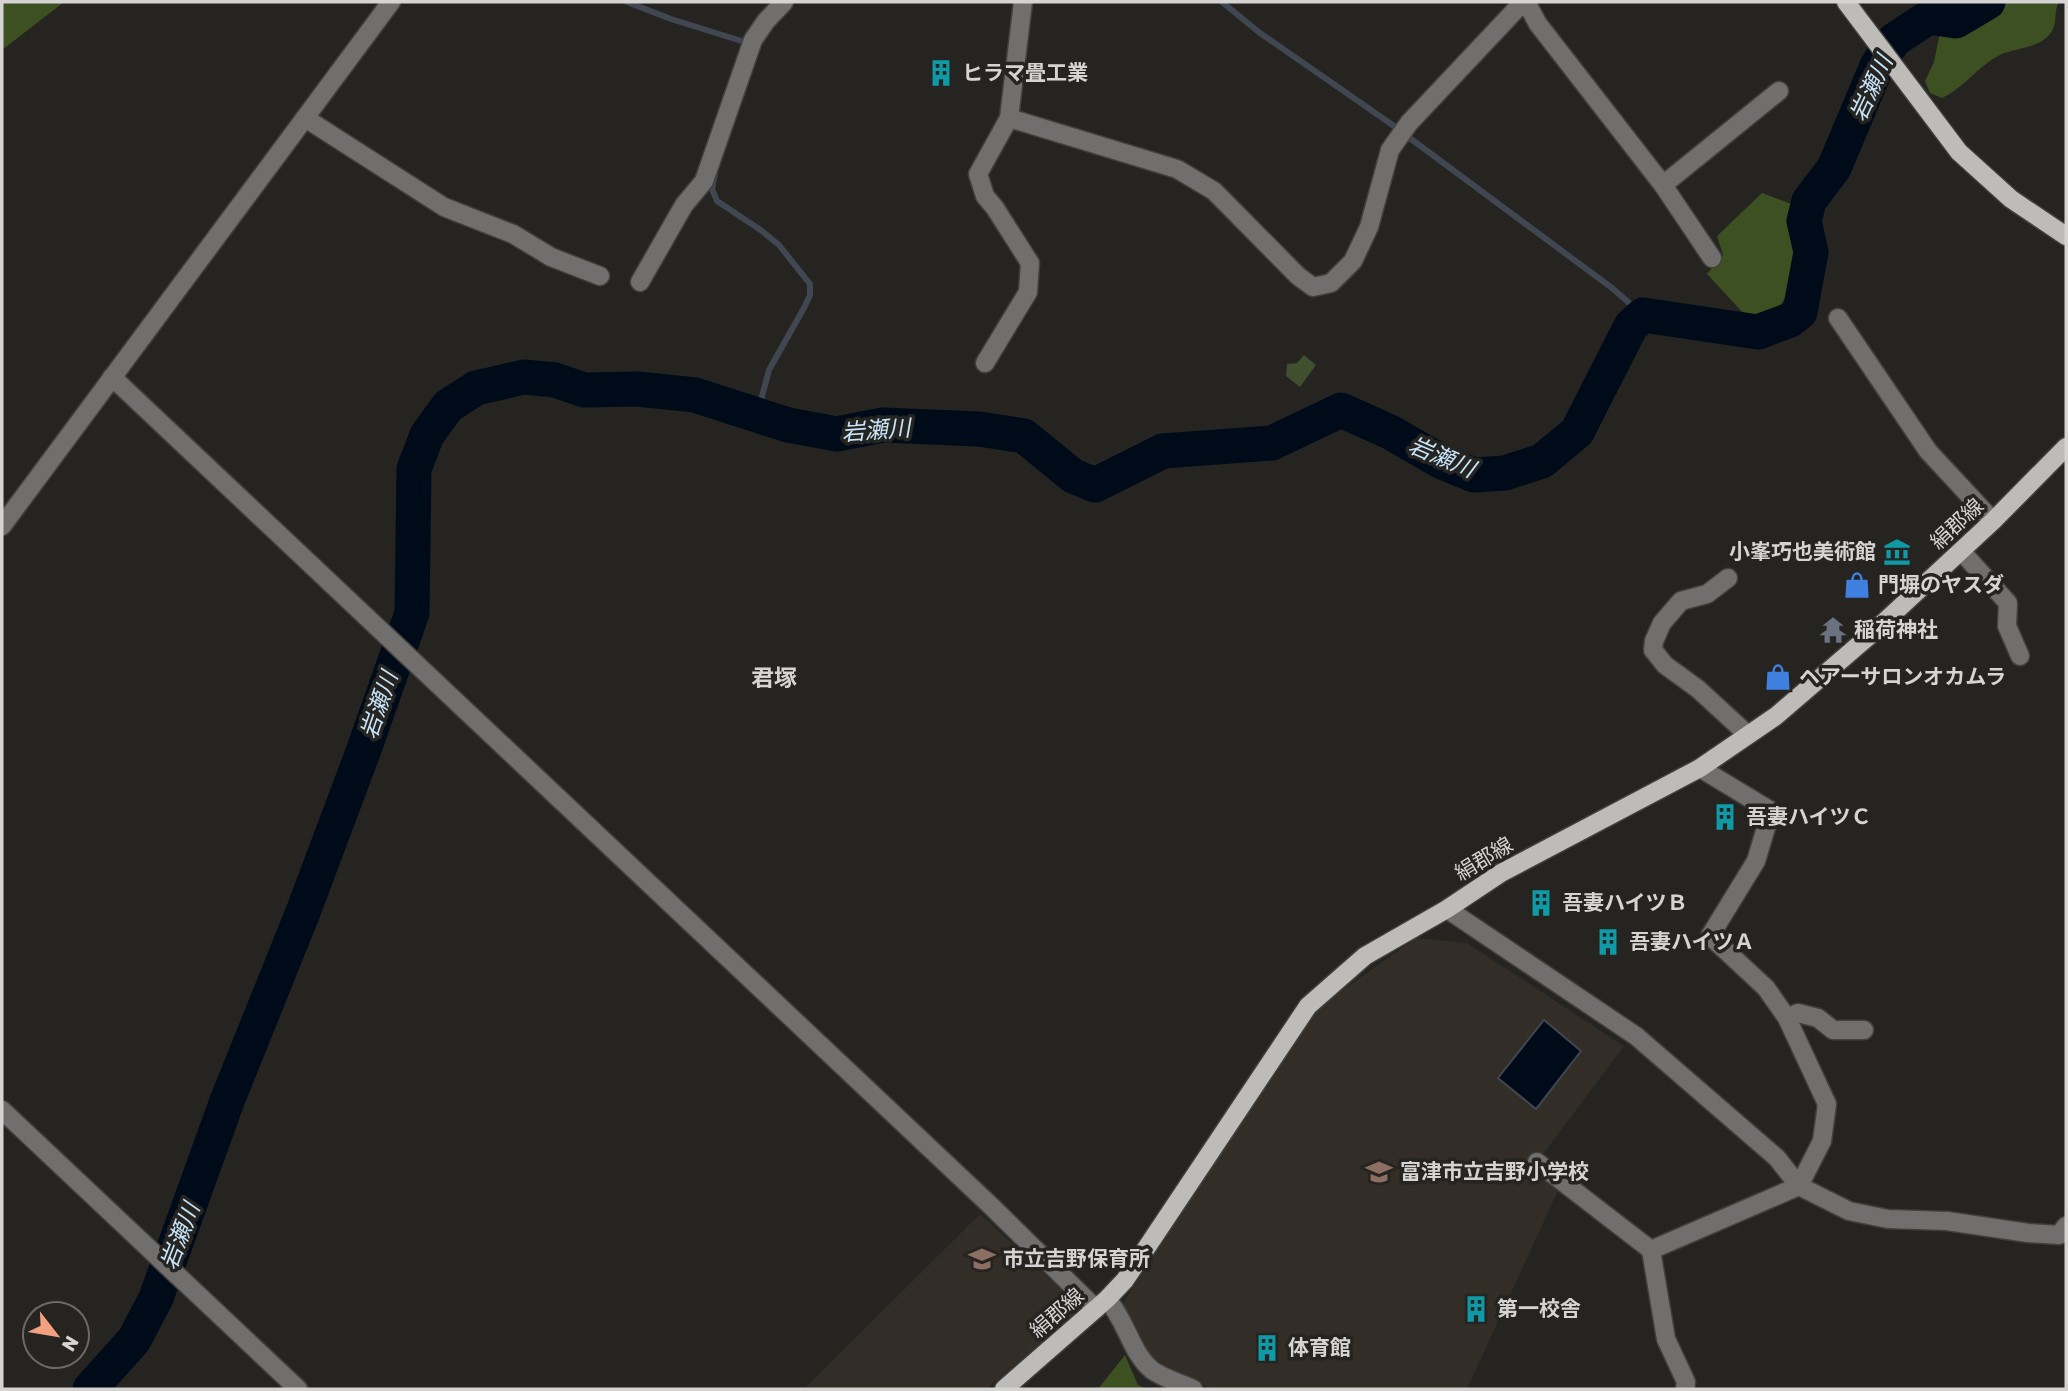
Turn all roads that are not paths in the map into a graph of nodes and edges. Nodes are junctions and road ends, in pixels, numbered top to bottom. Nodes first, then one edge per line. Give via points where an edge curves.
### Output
1 (391, 2) edge
2 (784, 2) edge
3 (1023, 2) edge
4 (1524, 2) edge
5 (1846, 2) edge
6 (1779, 91) dead end
7 (305, 118) junction
8 (1009, 118) junction
9 (1663, 185) junction
10 (2066, 236) edge
11 (1712, 258) dead end
12 (600, 276) dead end
13 (640, 282) dead end
14 (1838, 318) dead end
15 (985, 363) dead end
16 (112, 377) junction
17 (2066, 447) edge
18 (1993, 521) junction
19 (2, 526) edge
20 (1961, 551) junction
21 (1728, 578) dead end
22 (2020, 656) dead end
23 (1748, 735) junction
24 (1700, 768) junction
25 (1447, 909) junction
26 (1787, 1018) junction
27 (1864, 1030) dead end
28 (2, 1110) edge
29 (1536, 1162) dead end
30 (1799, 1186) junction
31 (2064, 1234) edge
32 (1651, 1250) junction
33 (1102, 1304) junction
34 (298, 1389) edge
35 (1004, 1389) edge
36 (1193, 1389) edge
37 (1685, 1389) edge

1 - 7 street
2 - 13 street via 750,48 704,181 684,205
3 - 8 street
4 - 8 street via 1390,150 1369,228 1353,261 1331,283 1313,287 1298,276 1214,191 1177,169
4 - 9 street
5 - 10 main road via 1959,152 2011,199
6 - 9 street
7 - 12 street via 444,207
7 - 16 street
8 - 15 street via 978,174 985,196 1030,263 1028,292
9 - 11 street
14 - 18 street via 1928,451
16 - 19 street
16 - 33 street via 1028,1242
17 - 18 main road, 絹郡線
18 - 20 main road, 絹郡線
20 - 22 street via 2008,603 2007,626
20 - 23 main road, 絹郡線 via 1850,654
21 - 23 street via 1707,594 1681,601 1662,623 1653,650
23 - 24 main road, 絹郡線
24 - 25 main road, 絹郡線 via 1501,873
24 - 26 street via 1771,811 1756,862 1710,936 1766,988
25 - 30 street via 1636,1036 1777,1158
25 - 33 main road, 絹郡線 via 1365,956 1308,1006 1125,1280
26 - 27 street via 1797,1013 1818,1017 1833,1030
26 - 30 street via 1827,1104 1822,1141
28 - 34 street
29 - 32 street
30 - 31 street via 1849,1211 1888,1219
30 - 32 street
32 - 37 street via 1666,1339
33 - 35 main road, 絹郡線
33 - 36 street via 1121,1317 1152,1370

